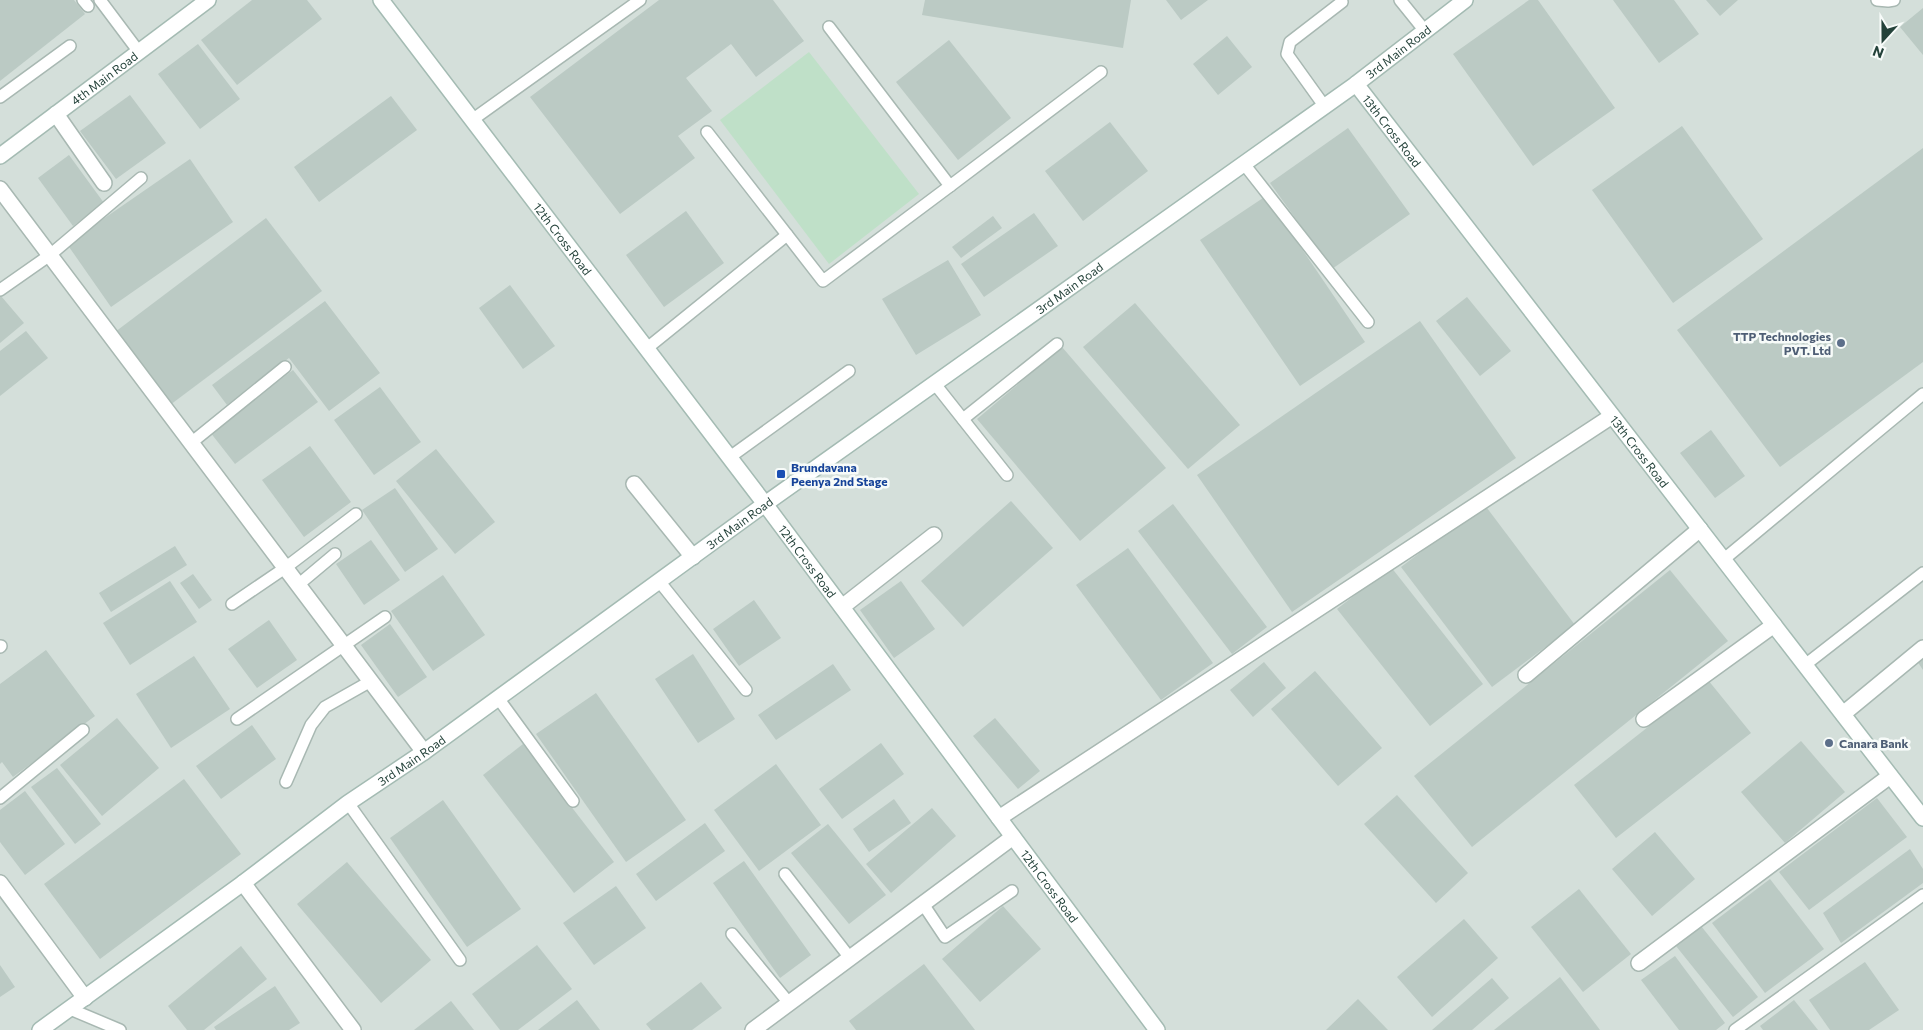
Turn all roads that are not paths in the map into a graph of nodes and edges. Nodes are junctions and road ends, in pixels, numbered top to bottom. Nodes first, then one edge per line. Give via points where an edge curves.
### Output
1 (100, 0) edge
2 (208, 0) edge
3 (381, 0) edge
4 (640, 0) edge
5 (1400, 0) edge
6 (1464, 0) edge
7 (1877, 0) edge
8 (1894, 0) edge
9 (1342, 2) dead end
10 (829, 28) dead end
11 (1424, 31) junction
12 (70, 46) dead end
13 (139, 52) junction
14 (1100, 72) dead end
15 (1356, 84) junction
16 (0, 97) edge
17 (1325, 107) junction
18 (56, 114) junction
19 (472, 120) junction
20 (707, 132) dead end
21 (0, 156) edge
22 (1244, 164) junction
23 (141, 178) dead end
24 (104, 183) dead end
25 (950, 186) junction
26 (0, 189) edge
27 (787, 235) junction
28 (50, 255) junction
29 (0, 290) edge
30 (1368, 322) dead end
31 (1057, 344) dead end
32 (646, 348) junction
33 (285, 367) dead end
34 (848, 371) dead end
35 (935, 384) junction
36 (1923, 394) edge
37 (1612, 416) junction
38 (963, 419) junction
39 (192, 444) junction
40 (730, 457) junction
41 (1007, 475) dead end
42 (634, 484) dead end
43 (766, 504) junction
44 (356, 514) dead end
45 (1700, 529) junction
46 (934, 535) dead end
47 (335, 554) dead end
48 (693, 557) junction
49 (1723, 560) junction
50 (285, 568) junction
51 (1923, 573) edge
52 (659, 581) junction
53 (298, 585) junction
54 (232, 604) dead end
55 (842, 607) junction
56 (385, 617) dead end
57 (1774, 625) junction
58 (343, 645) junction
59 (1923, 648) edge
60 (1805, 665) junction
61 (1526, 676) dead end
62 (371, 682) junction
63 (746, 690) dead end
64 (498, 698) junction
65 (1843, 714) junction
66 (237, 719) dead end
67 (1644, 719) dead end
68 (84, 730) dead end
69 (424, 752) junction
70 (1890, 776) junction
71 (286, 782) dead end
72 (0, 798) edge
73 (573, 801) dead end
74 (348, 804) junction
75 (999, 818) junction
76 (1923, 818) edge
77 (1013, 836) junction
78 (785, 874) dead end
79 (0, 883) edge
80 (243, 883) junction
81 (1012, 891) dead end
82 (1923, 895) edge
83 (923, 904) junction
84 (732, 934) dead end
85 (850, 958) junction
86 (460, 960) dead end
87 (1639, 963) dead end
88 (85, 998) junction
89 (789, 1003) junction
90 (70, 1009) junction
91 (40, 1030) edge
92 (120, 1030) edge
93 (353, 1030) edge
94 (753, 1030) edge
95 (1157, 1030) edge
96 (1735, 1030) edge

1 - 13 lane
2 - 13 street, 4th Main Road
3 - 19 street, 12th Cross Road
4 - 19 lane
5 - 11 lane
6 - 11 street, 3rd Main Road
7 - 8 lane
9 - 17 lane via 1290,42 1287,54
10 - 25 lane
11 - 15 street, 3rd Main Road
12 - 16 lane
13 - 18 street, 4th Main Road
14 - 25 lane
15 - 17 street, 3rd Main Road
15 - 37 street, 13th Cross Road
17 - 22 street, 3rd Main Road
18 - 21 street, 4th Main Road
18 - 24 street
19 - 32 street, 12th Cross Road
20 - 27 lane
22 - 30 lane
22 - 35 street, 3rd Main Road
23 - 28 lane
25 - 27 lane via 823,281
26 - 28 street
27 - 32 lane
28 - 29 lane
28 - 39 street
31 - 38 lane
32 - 40 street, 12th Cross Road
33 - 39 lane
34 - 40 lane
35 - 38 lane
35 - 43 street, 3rd Main Road
36 - 49 lane
37 - 45 street, 13th Cross Road
37 - 75 street
38 - 41 lane
39 - 50 street
40 - 43 street, 12th Cross Road
42 - 48 street
43 - 48 street, 3rd Main Road
43 - 55 street, 12th Cross Road
44 - 50 lane
45 - 49 street, 13th Cross Road
45 - 61 street
46 - 55 street
47 - 53 lane
48 - 52 street, 3rd Main Road
49 - 57 street, 13th Cross Road
50 - 53 street
50 - 54 lane
51 - 60 lane
52 - 63 lane
52 - 64 street, 3rd Main Road
53 - 58 street
55 - 75 street, 12th Cross Road
56 - 58 lane
57 - 60 street, 13th Cross Road
57 - 67 street
58 - 62 street
58 - 66 lane
59 - 65 street
60 - 65 street, 13th Cross Road
62 - 69 street
62 - 71 lane via 325,708 311,725
64 - 69 street, 3rd Main Road
64 - 73 lane
65 - 70 street, 13th Cross Road
68 - 72 lane
69 - 74 street, 3rd Main Road
70 - 76 street, 13th Cross Road
70 - 87 street
74 - 80 street, 3rd Main Road
74 - 86 lane
75 - 77 street, 12th Cross Road
77 - 83 street
77 - 95 street, 12th Cross Road
78 - 85 lane
79 - 88 street
80 - 88 street, 3rd Main Road
80 - 93 street
81 - 83 lane via 945,937
82 - 96 lane
83 - 85 street
84 - 89 lane
85 - 89 street
88 - 90 street, 3rd Main Road
89 - 94 street
90 - 91 street, 3rd Main Road
90 - 92 lane

